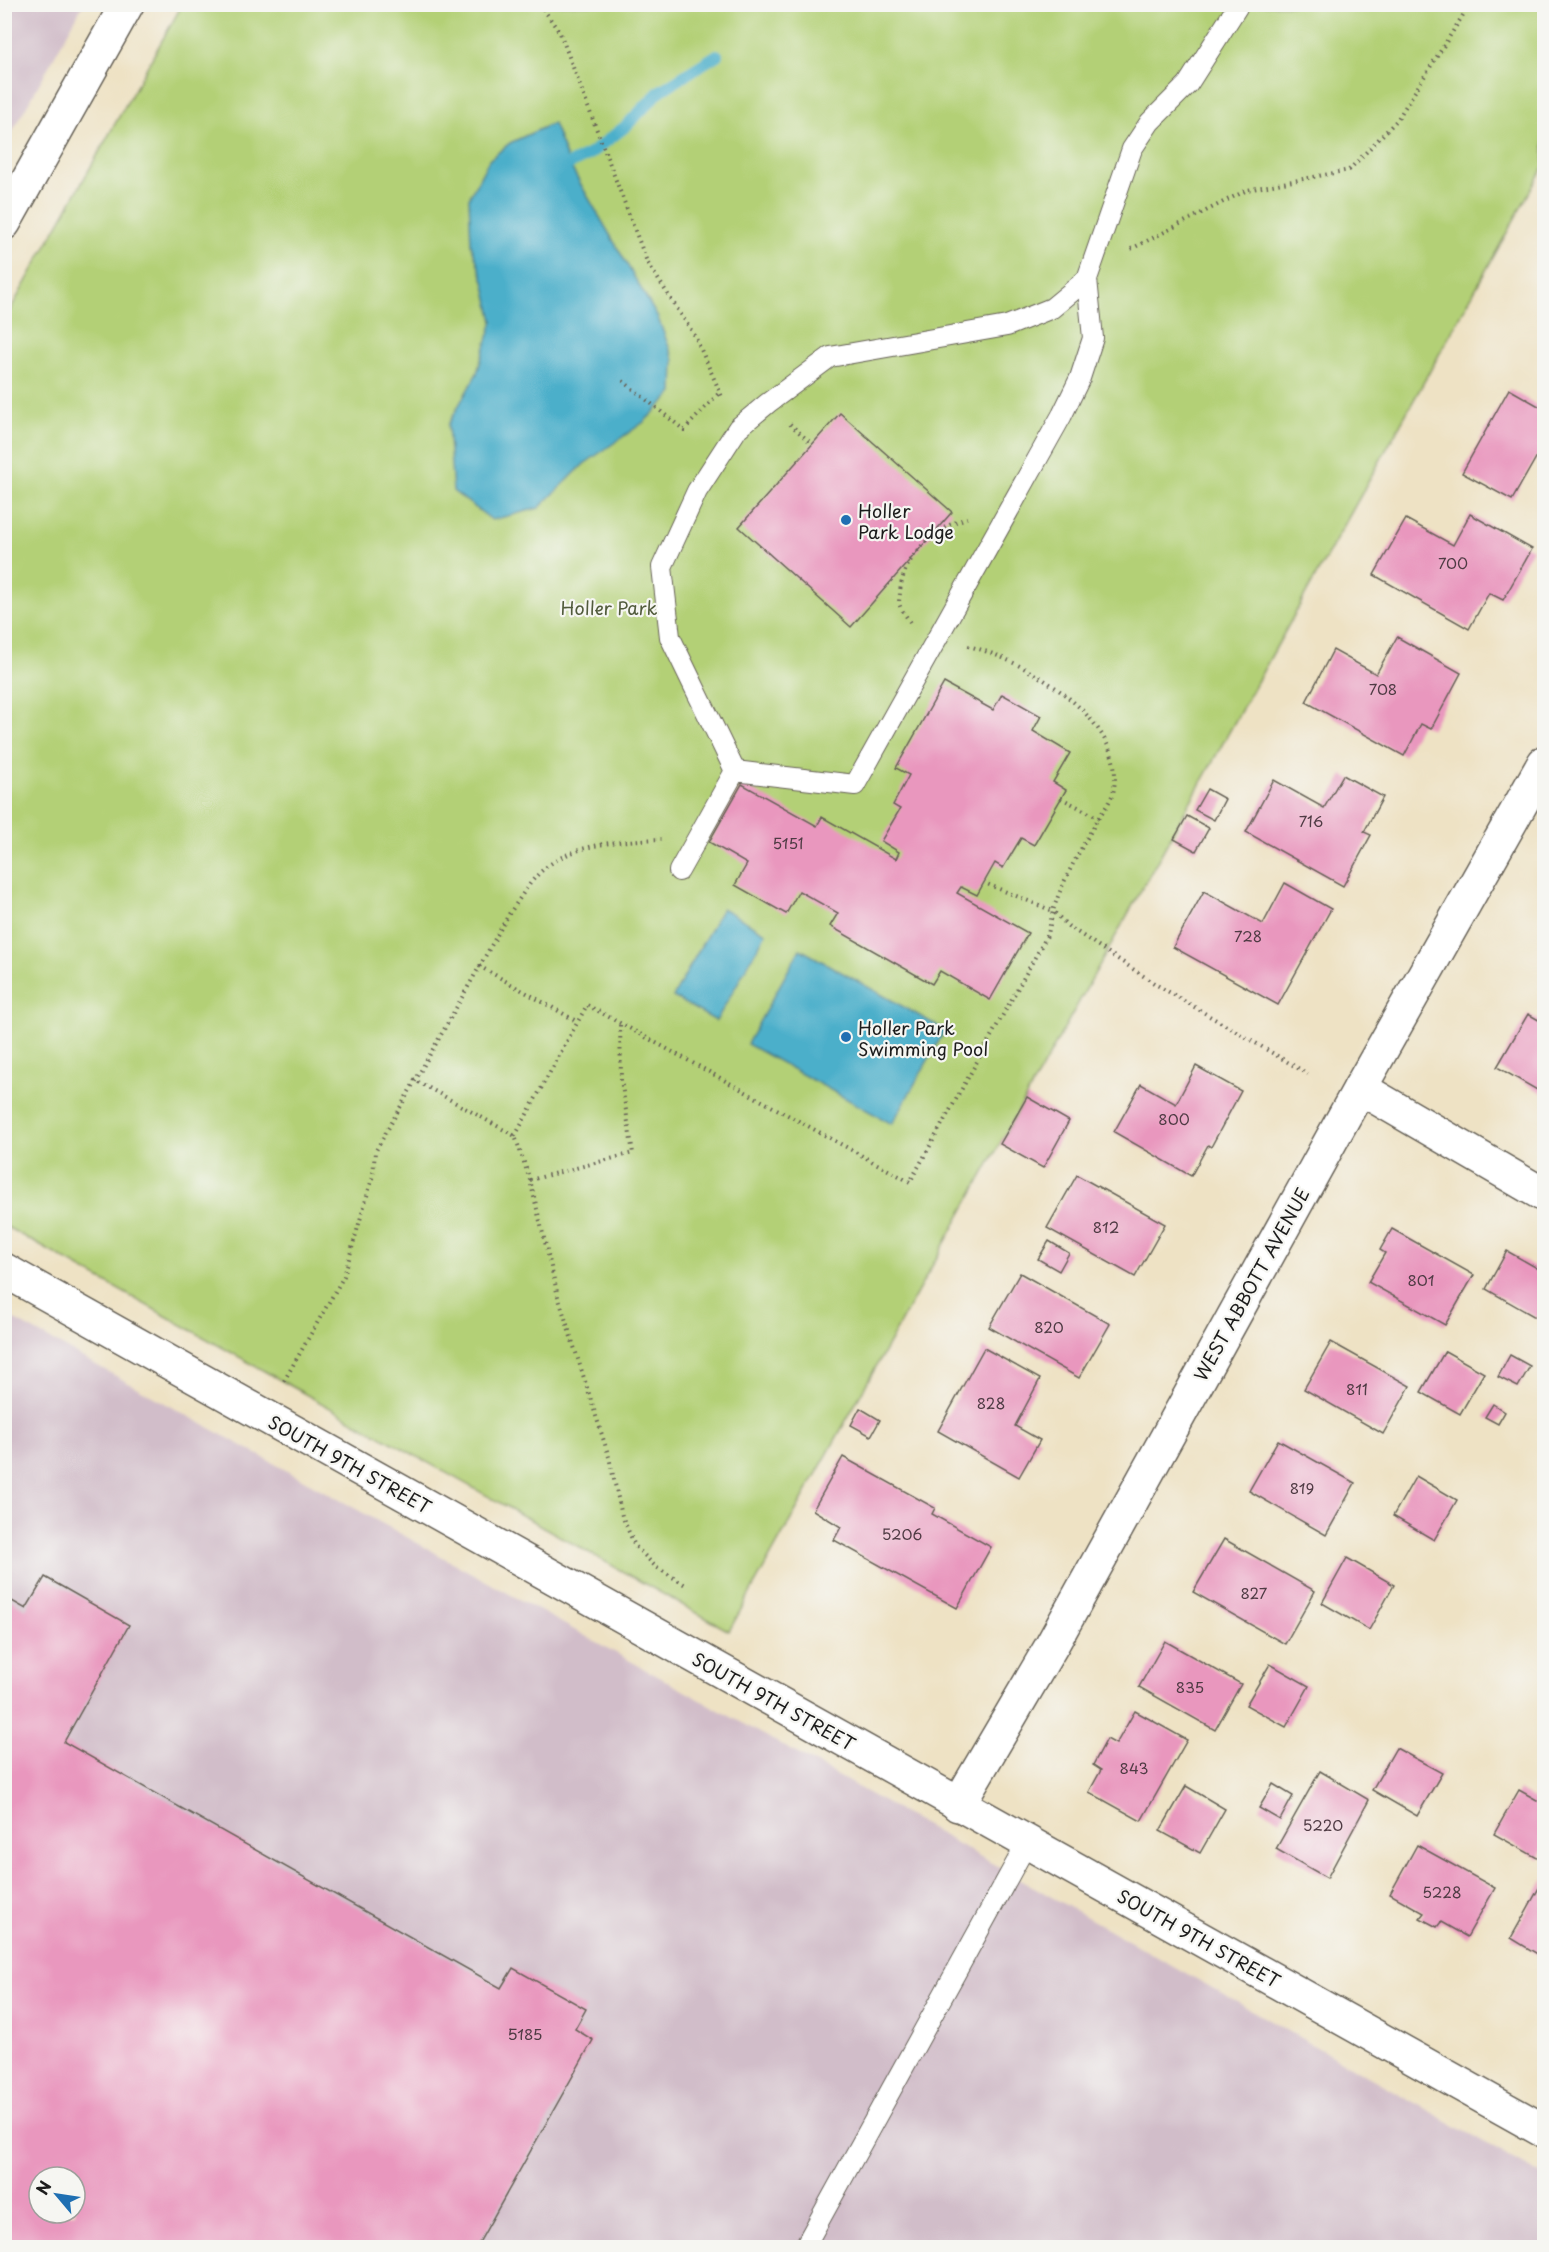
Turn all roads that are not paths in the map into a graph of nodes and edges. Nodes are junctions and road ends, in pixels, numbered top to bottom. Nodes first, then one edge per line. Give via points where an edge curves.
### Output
1 (127, 4) edge
2 (1239, 4) edge
3 (4, 223) edge
4 (1087, 279) junction
5 (1545, 763) edge
6 (735, 771) junction
7 (679, 871) dead end
8 (1360, 1088) junction
9 (1545, 1195) edge
10 (4, 1270) edge
11 (958, 1805) junction
12 (1027, 1843) junction
13 (1545, 2131) edge
14 (804, 2247) edge

1 - 3 street
2 - 4 lane via 1188,84 1150,122 1131,149
4 - 6 lane via 1092,338 1080,378 855,785
4 - 6 lane via 1052,308 1007,326 830,357 738,428 697,491 662,567 670,638
5 - 8 street, WEST ABBOTT AVENUE
6 - 7 lane
8 - 9 street
8 - 11 street, WEST ABBOTT AVENUE via 1052,1645
10 - 11 street, SOUTH 9TH STREET
11 - 12 street, SOUTH 9TH STREET
12 - 13 street, SOUTH 9TH STREET
12 - 14 lane

